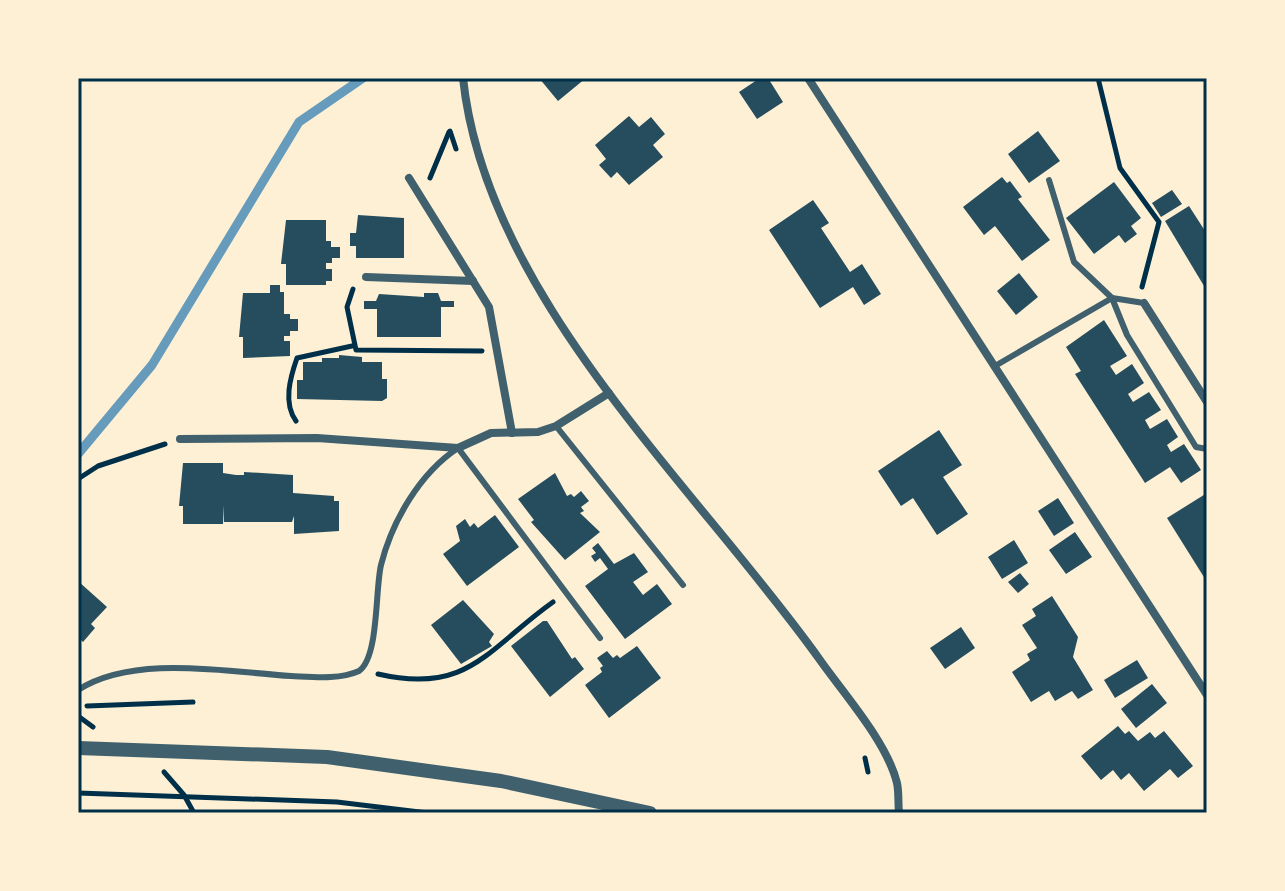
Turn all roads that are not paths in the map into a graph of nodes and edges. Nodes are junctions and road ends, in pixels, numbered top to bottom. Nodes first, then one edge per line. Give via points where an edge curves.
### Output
1 (463, 78) edge
2 (808, 78) edge
3 (409, 178) dead end
4 (1049, 180) dead end
5 (366, 277) road end
6 (473, 281) junction
7 (1112, 298) junction
8 (1144, 303) joint
9 (995, 366) junction
10 (609, 393) junction
11 (1207, 402) edge
12 (556, 426) junction
13 (512, 433) junction
14 (180, 439) road end
15 (458, 448) junction
16 (1207, 449) edge
17 (683, 585) dead end
18 (600, 638) dead end
19 (78, 690) edge
20 (1207, 695) edge
21 (78, 748) edge
22 (650, 813) edge
23 (899, 813) edge

1 - 10 street via 467,111 492,192 556,315
2 - 9 street
3 - 6 street
4 - 7 lane via 1074,262
5 - 6 street
6 - 13 street via 489,307
7 - 8 lane
7 - 9 lane
7 - 16 lane via 1127,335 1196,447
8 - 11 street
9 - 20 street
10 - 12 street
10 - 23 street via 805,639 867,728 888,760
12 - 13 street
12 - 17 lane
13 - 15 street via 491,433
14 - 15 street via 305,439
15 - 18 lane
15 - 19 lane via 428,473 390,541 365,667 350,675 316,677 139,669 105,675
21 - 22 street via 342,759 501,781

